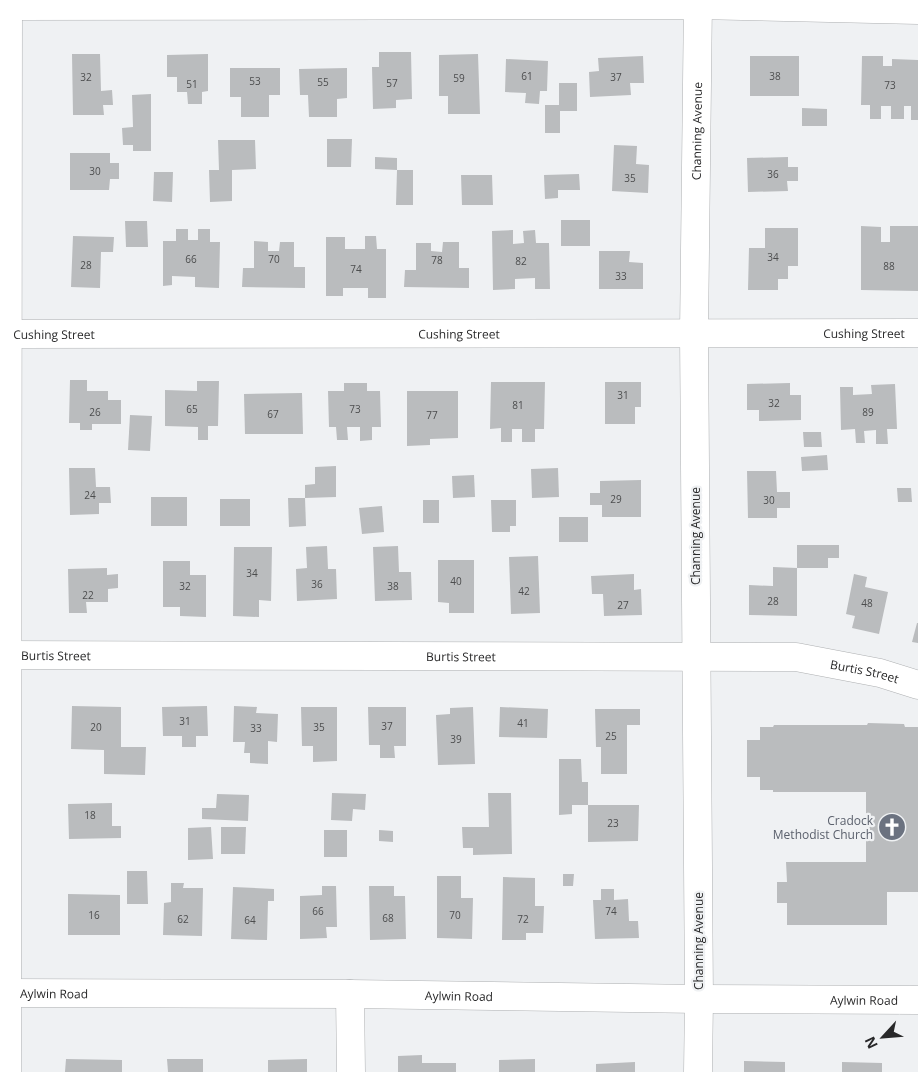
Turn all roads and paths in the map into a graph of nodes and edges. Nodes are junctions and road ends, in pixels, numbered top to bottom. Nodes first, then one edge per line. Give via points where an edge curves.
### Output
1 (698, 2) edge
2 (5, 4) edge
3 (918, 10) edge
4 (694, 333) junction
5 (918, 333) edge
6 (4, 334) edge
7 (4, 655) edge
8 (696, 656) junction
9 (918, 685) edge
10 (918, 984) edge
11 (4, 993) edge
12 (350, 994) junction
13 (699, 999) junction
14 (883, 1000) junction
15 (918, 1000) edge
16 (7, 1072) edge
17 (351, 1072) edge
18 (698, 1072) edge

1 - 2 street
1 - 3 street
1 - 4 street, Channing Avenue
2 - 6 street
4 - 5 street, Cushing Street
4 - 6 street, Cushing Street
4 - 8 street, Channing Avenue
6 - 7 street
7 - 8 street, Burtis Street
7 - 11 street
8 - 9 street, Burtis Street via 796,657 880,673
8 - 13 street, Channing Avenue
10 - 14 street
11 - 12 street, Aylwin Road
11 - 16 street
12 - 13 street, Aylwin Road
12 - 17 street
13 - 14 street, Aylwin Road
13 - 18 street, Channing Avenue
14 - 15 street, Aylwin Road

